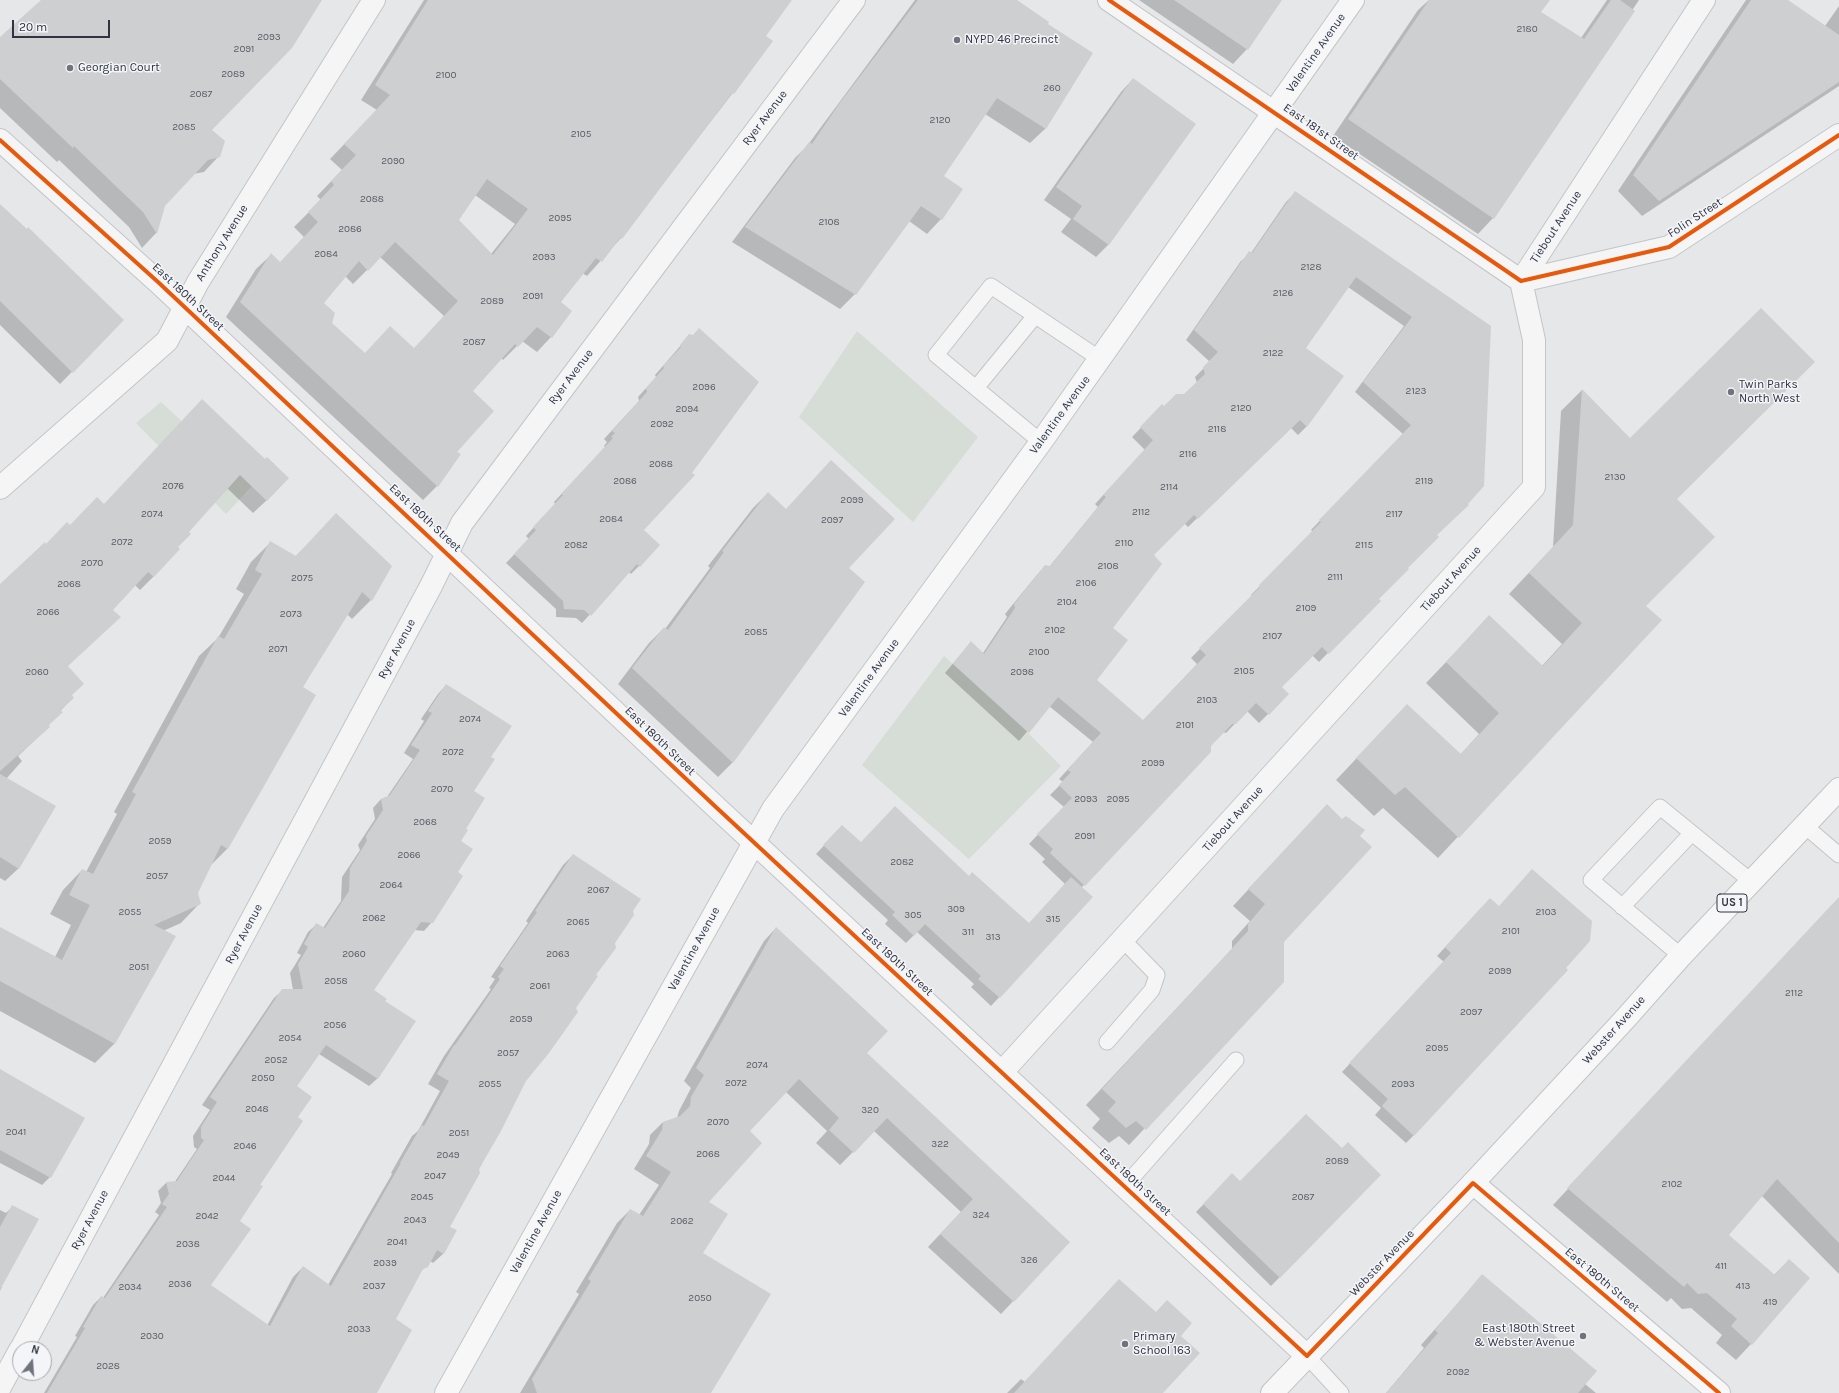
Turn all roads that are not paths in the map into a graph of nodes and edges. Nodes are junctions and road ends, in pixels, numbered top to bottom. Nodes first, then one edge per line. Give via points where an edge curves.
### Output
1 (374, 0) edge
2 (854, 0) edge
3 (1109, 0) edge
4 (1353, 0) edge
5 (1704, 0) edge
6 (1275, 112) junction
7 (1839, 135) edge
8 (0, 140) edge
9 (1521, 281) junction
10 (184, 308) junction
11 (1035, 316) junction
12 (1100, 360) junction
13 (976, 388) junction
14 (1041, 442) junction
15 (0, 488) edge
16 (447, 553) junction
17 (1839, 789) edge
18 (1805, 826) junction
19 (1691, 834) junction
20 (754, 842) junction
21 (1839, 856) edge
22 (1752, 882) junction
23 (1622, 907) junction
24 (1123, 940) junction
25 (1681, 956) junction
26 (1107, 1042) dead end
27 (1236, 1060) dead end
28 (1002, 1072) junction
29 (1472, 1183) junction
30 (1124, 1186) junction
31 (24, 1341) edge
32 (1307, 1356) junction
33 (12, 1364) edge
34 (0, 1387) edge
35 (446, 1393) edge
36 (1272, 1393) edge
37 (1341, 1393) edge
38 (1720, 1393) edge

1 - 10 street, Anthony Avenue
2 - 16 street, Ryer Avenue via 479,499 462,523
3 - 6 street, East 181st Street
4 - 6 street, Valentine Avenue
5 - 9 street, Tiebout Avenue
6 - 9 street, East 181st Street
6 - 12 street, Valentine Avenue
7 - 9 street, Folin Street via 1669,247
8 - 10 street, East 180th Street
9 - 24 street, Tiebout Avenue via 1534,340 1534,487
10 - 15 street, Anthony Avenue via 167,341
10 - 16 street, East 180th Street
11 - 12 lane
11 - 13 lane
11 - 13 lane via 991,286 936,355
12 - 14 street, Valentine Avenue
13 - 14 lane
14 - 20 street, Valentine Avenue via 773,809
16 - 20 street, East 180th Street
16 - 31 street, Ryer Avenue
17 - 18 street, Webster Avenue / US 1
18 - 21 lane
18 - 22 street, Webster Avenue / US 1
19 - 22 lane
19 - 23 lane
19 - 23 lane via 1660,808 1591,880
20 - 28 street, East 180th Street
20 - 35 street, Valentine Avenue
22 - 25 street, Webster Avenue / US 1
23 - 25 lane
24 - 26 lane via 1157,975 1152,990
24 - 28 street, Tiebout Avenue
25 - 29 street, Webster Avenue / US 1
27 - 30 lane
28 - 30 street, East 180th Street
29 - 32 street, Webster Avenue / US 1
29 - 38 street, East 180th Street
30 - 32 street, East 180th Street
32 - 36 street, Webster Avenue / US 1
32 - 37 lane
33 - 34 street, Ryer Avenue

